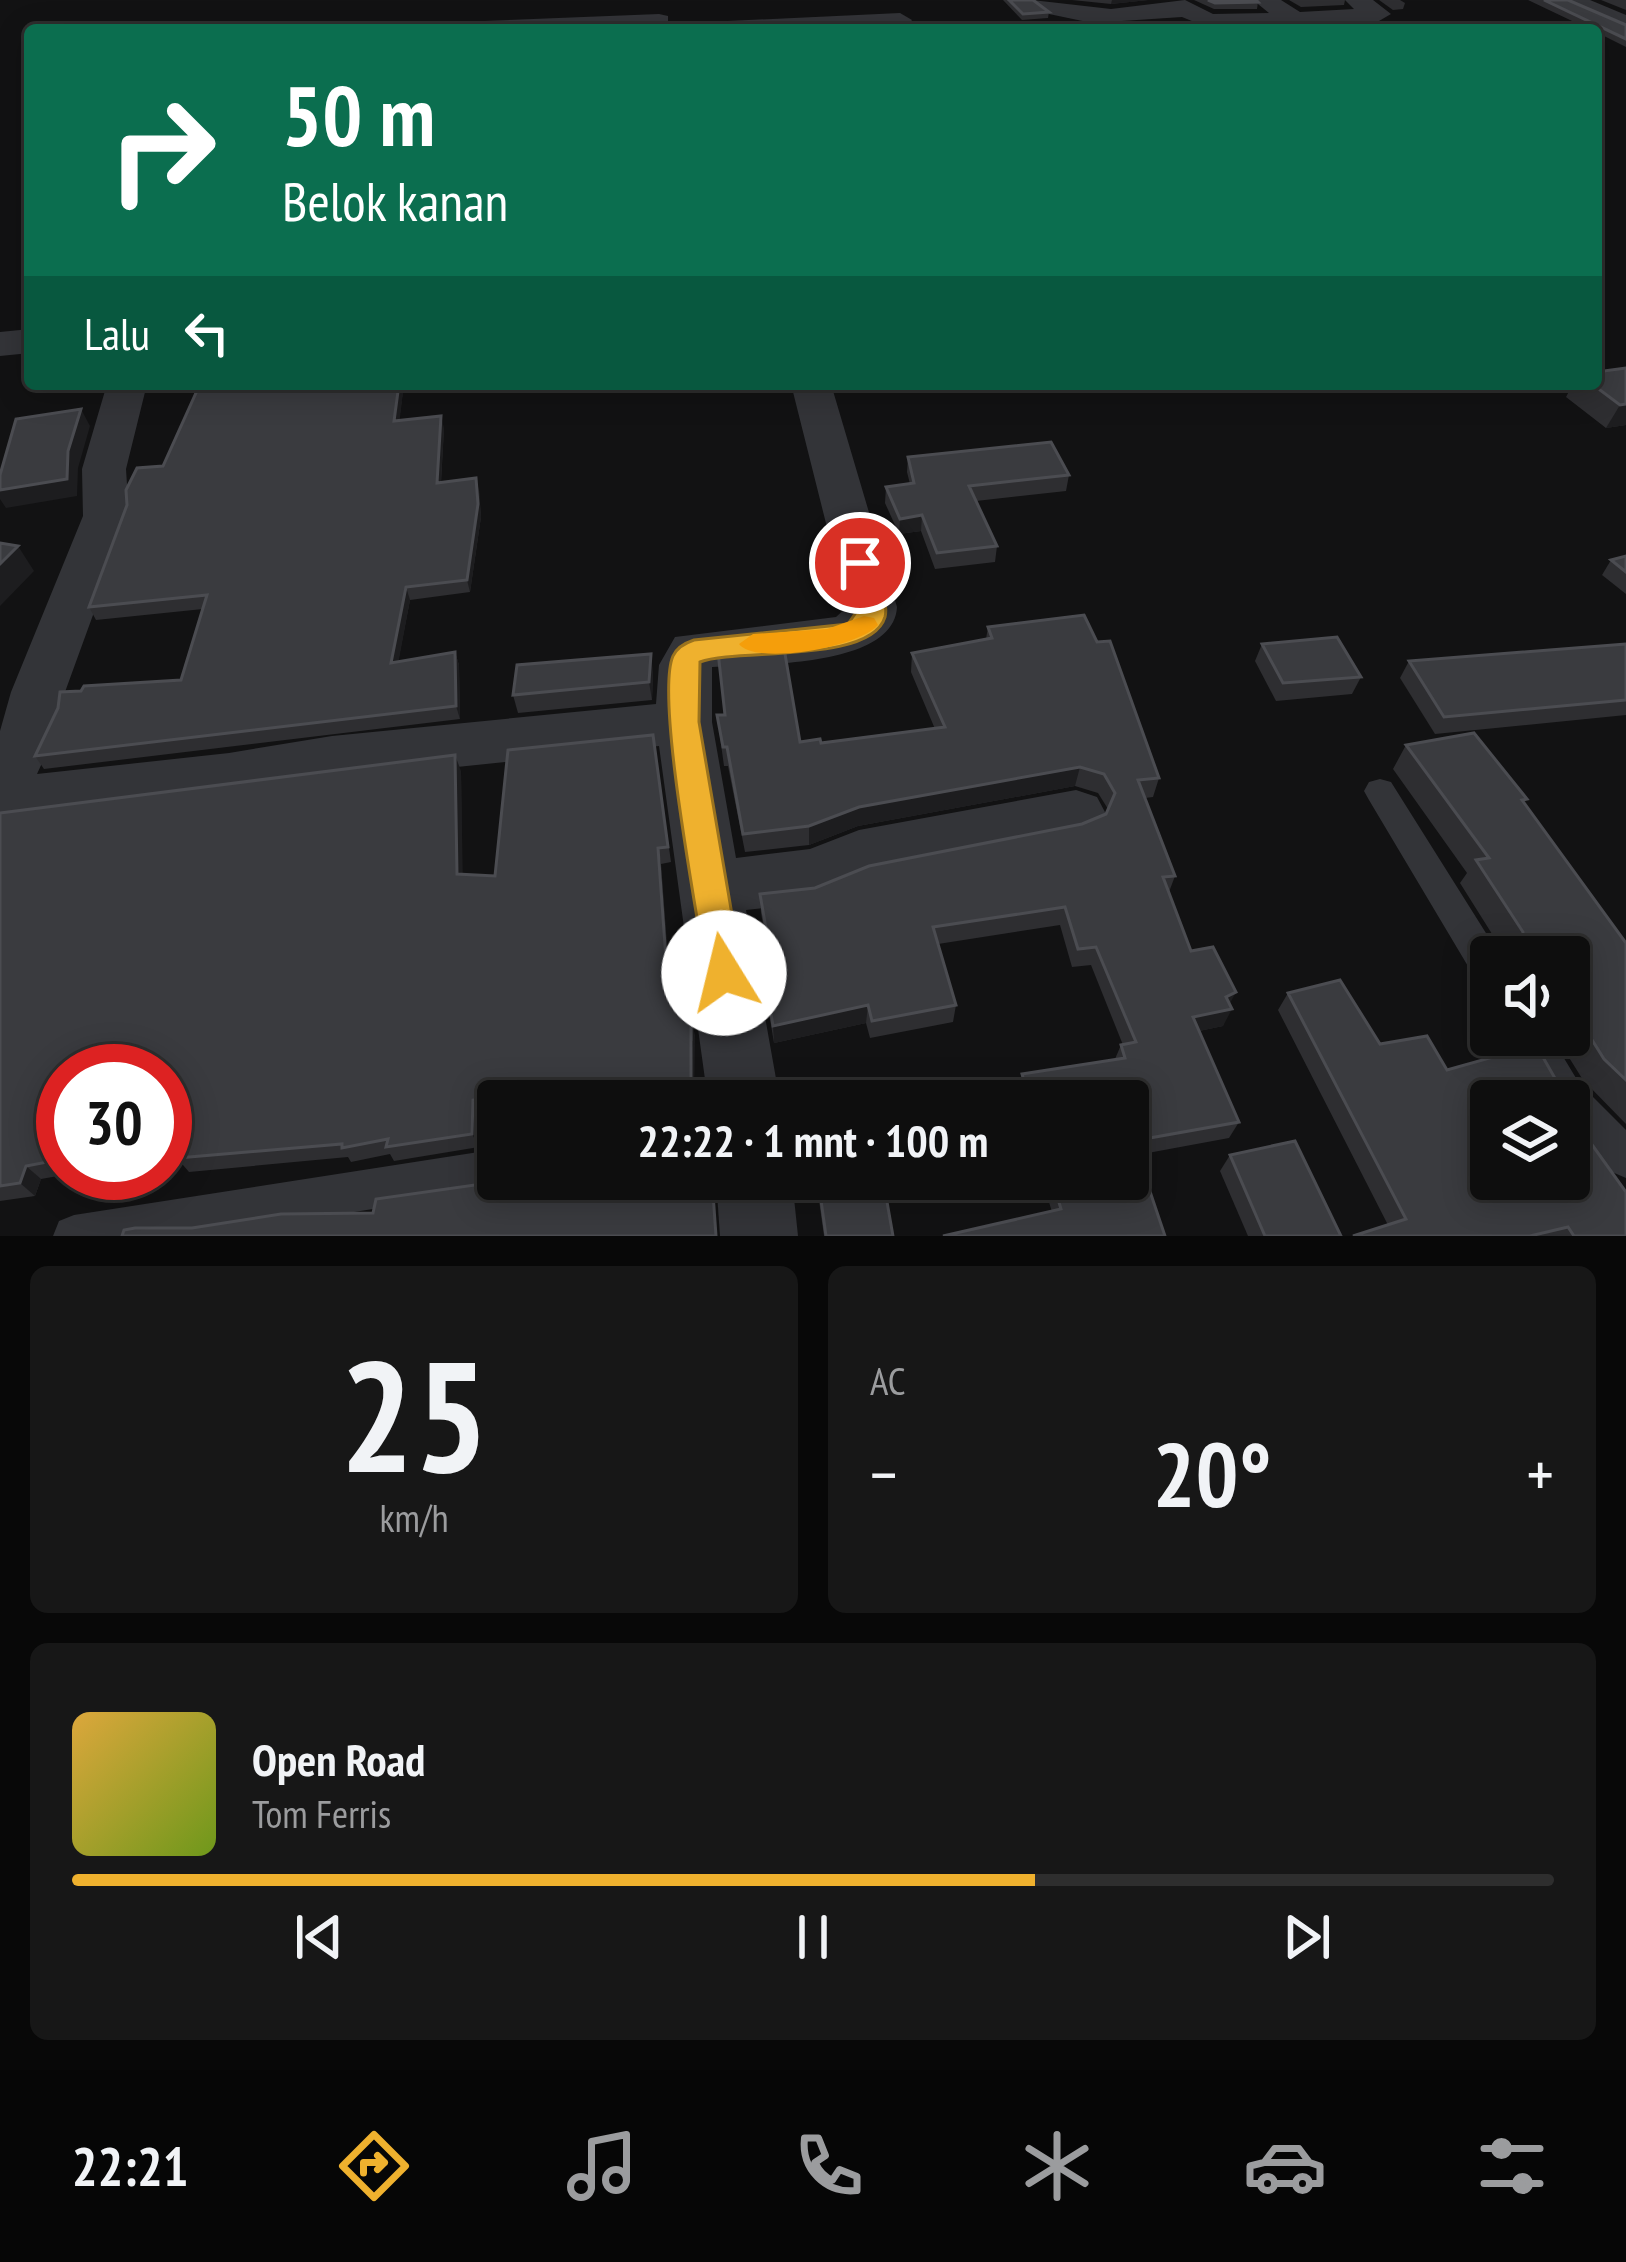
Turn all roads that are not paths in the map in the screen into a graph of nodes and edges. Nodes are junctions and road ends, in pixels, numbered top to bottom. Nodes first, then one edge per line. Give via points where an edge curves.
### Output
1 (1044, 0) edge
2 (1265, 0) edge
3 (1357, 0) edge
4 (1570, 0) edge
5 (1177, 5) edge
6 (664, 18) edge
7 (900, 20) dead end
8 (1295, 20) junction
9 (548, 24) edge
10 (814, 24) edge
11 (1626, 24) edge
12 (125, 390) edge
13 (813, 390) edge
14 (685, 684) junction
15 (0, 790) edge
16 (1380, 791) dead end
17 (0, 802) edge
18 (1076, 814) dead end
19 (710, 888) junction
20 (1470, 938) edge
21 (1542, 1056) edge
22 (742, 1080) edge
23 (1626, 1158) edge
24 (477, 1172) edge
25 (756, 1200) edge
26 (74, 1236) edge
27 (759, 1236) edge

1 - 5 street via 1069,14
2 - 8 street
3 - 8 street via 1379,14
4 - 11 street
5 - 8 street via 1209,21
6 - 9 street
7 - 10 street
12 - 15 street via 104,469 106,516
13 - 14 street via 871,619 830,638 694,650
14 - 17 street via 229,776
14 - 19 street
16 - 20 lane
18 - 19 street via 860,856 814,875
19 - 22 street
21 - 23 lane via 1575,1108
24 - 26 lane
25 - 27 street

